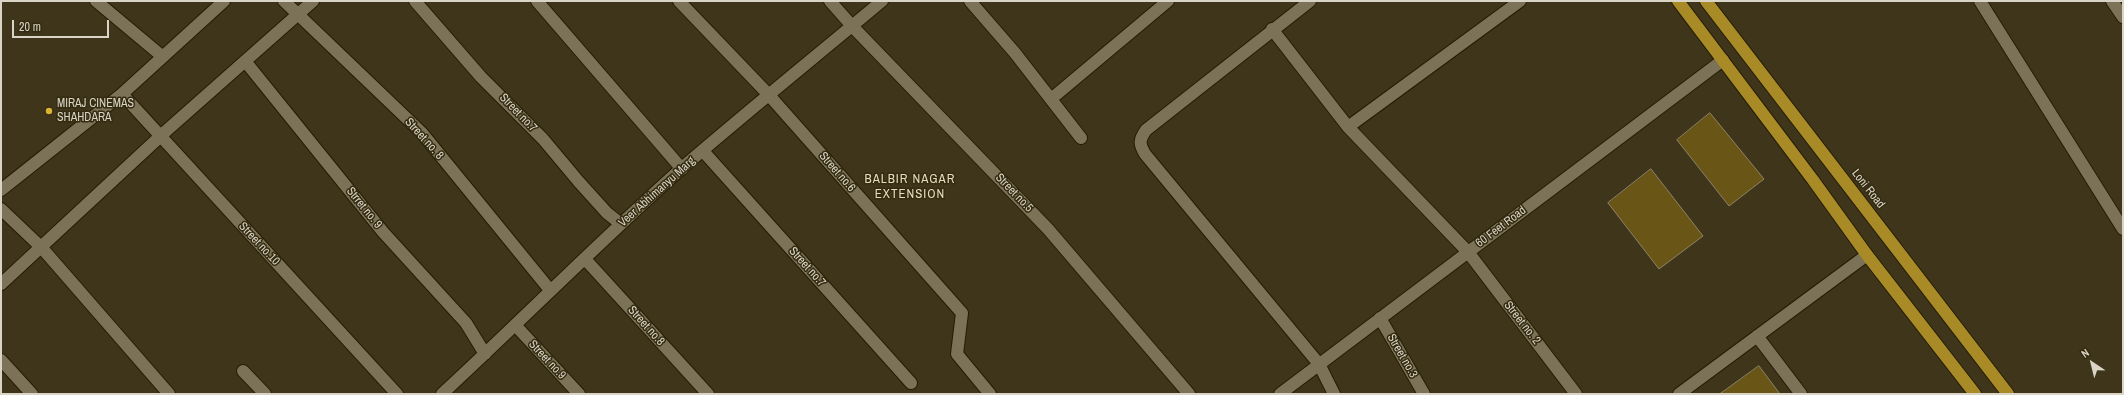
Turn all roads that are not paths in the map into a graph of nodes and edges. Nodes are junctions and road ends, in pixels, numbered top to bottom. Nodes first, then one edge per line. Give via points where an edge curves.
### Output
1 (96, 1) edge
2 (224, 1) edge
3 (313, 1) edge
4 (415, 1) edge
5 (537, 1) edge
6 (679, 1) edge
7 (830, 1) edge
8 (882, 1) edge
9 (970, 1) edge
10 (1168, 1) edge
11 (1310, 1) edge
12 (1520, 1) edge
13 (1678, 1) edge
14 (1706, 1) edge
15 (1980, 1) edge
16 (2112, 1) edge
17 (285, 2) edge
18 (298, 15) junction
19 (2123, 17) edge
20 (852, 26) junction
21 (1272, 29) junction
22 (163, 57) junction
23 (1723, 60) junction
24 (245, 61) junction
25 (122, 94) junction
26 (768, 94) junction
27 (1051, 99) junction
28 (1348, 127) junction
29 (161, 136) junction
30 (1081, 138) dead end
31 (703, 151) junction
32 (682, 169) junction
33 (1, 190) edge
34 (1, 209) edge
35 (621, 224) junction
36 (2123, 229) edge
37 (42, 248) junction
38 (1468, 252) junction
39 (1867, 255) junction
40 (584, 259) junction
41 (1, 284) edge
42 (550, 290) junction
43 (1380, 318) junction
44 (516, 326) junction
45 (1757, 336) junction
46 (486, 354) junction
47 (1, 360) edge
48 (1319, 364) junction
49 (242, 371) dead end
50 (911, 383) dead end
51 (32, 394) edge
52 (169, 394) edge
53 (265, 394) edge
54 (397, 394) edge
55 (442, 394) edge
56 (579, 394) edge
57 (708, 394) edge
58 (990, 394) edge
59 (1189, 394) edge
60 (1280, 394) edge
61 (1334, 394) edge
62 (1424, 394) edge
63 (1576, 394) edge
64 (1679, 394) edge
65 (1801, 394) edge
66 (1975, 394) edge
67 (2008, 394) edge

1 - 22 street
2 - 22 street
3 - 18 street
4 - 35 street, Street no.7 via 481,77 538,134 598,203
5 - 32 street
6 - 26 street, Street no.6
7 - 20 street, Street no.5
8 - 20 street, Veer Abhimanyu Marg
9 - 27 street
10 - 27 street
11 - 21 street
12 - 28 street
13 - 23 highway
14 - 67 highway, Loni Road
15 - 36 street
16 - 19 street
17 - 18 street, Street no. 8
18 - 24 street
18 - 42 street, Street no. 8 via 422,133
20 - 26 street, Veer Abhimanyu Marg
20 - 59 street, Street no.5 via 1048,229
21 - 28 street, Street no. 2
21 - 48 street via 1146,130 1140,138 1140,145
22 - 25 street
23 - 38 street, 60 Feet Road
23 - 39 highway
24 - 29 street
24 - 46 street, Strret no. 9 via 383,232 466,323
25 - 29 street, Street no.10
25 - 33 street
26 - 31 street, Veer Abhimanyu Marg
26 - 58 street, Street no.6 via 962,313 957,354
27 - 30 street
28 - 38 street, Street no. 2
29 - 37 street
29 - 54 street, Street no.10
31 - 32 street, Veer Abhimanyu Marg
31 - 50 street, Street no.7
32 - 35 street, Veer Abhimanyu Marg
34 - 37 street
35 - 40 street, Veer Abhimanyu Marg
37 - 41 street
37 - 52 street
38 - 43 street, 60 Feet Road
38 - 63 street, Street no. 2
39 - 45 street
39 - 66 highway
40 - 42 street, Veer Abhimanyu Marg
40 - 57 street, Street no.8
42 - 44 street, Veer Abhimanyu Marg
43 - 48 street, 60 Feet Road
43 - 62 street, Street no.3
44 - 46 street, Veer Abhimanyu Marg
44 - 56 street, Street no.9
45 - 64 street
45 - 65 street
46 - 55 street, Veer Abhimanyu Marg
47 - 51 street
48 - 60 street, 60 Feet Road
48 - 61 street
49 - 53 street

